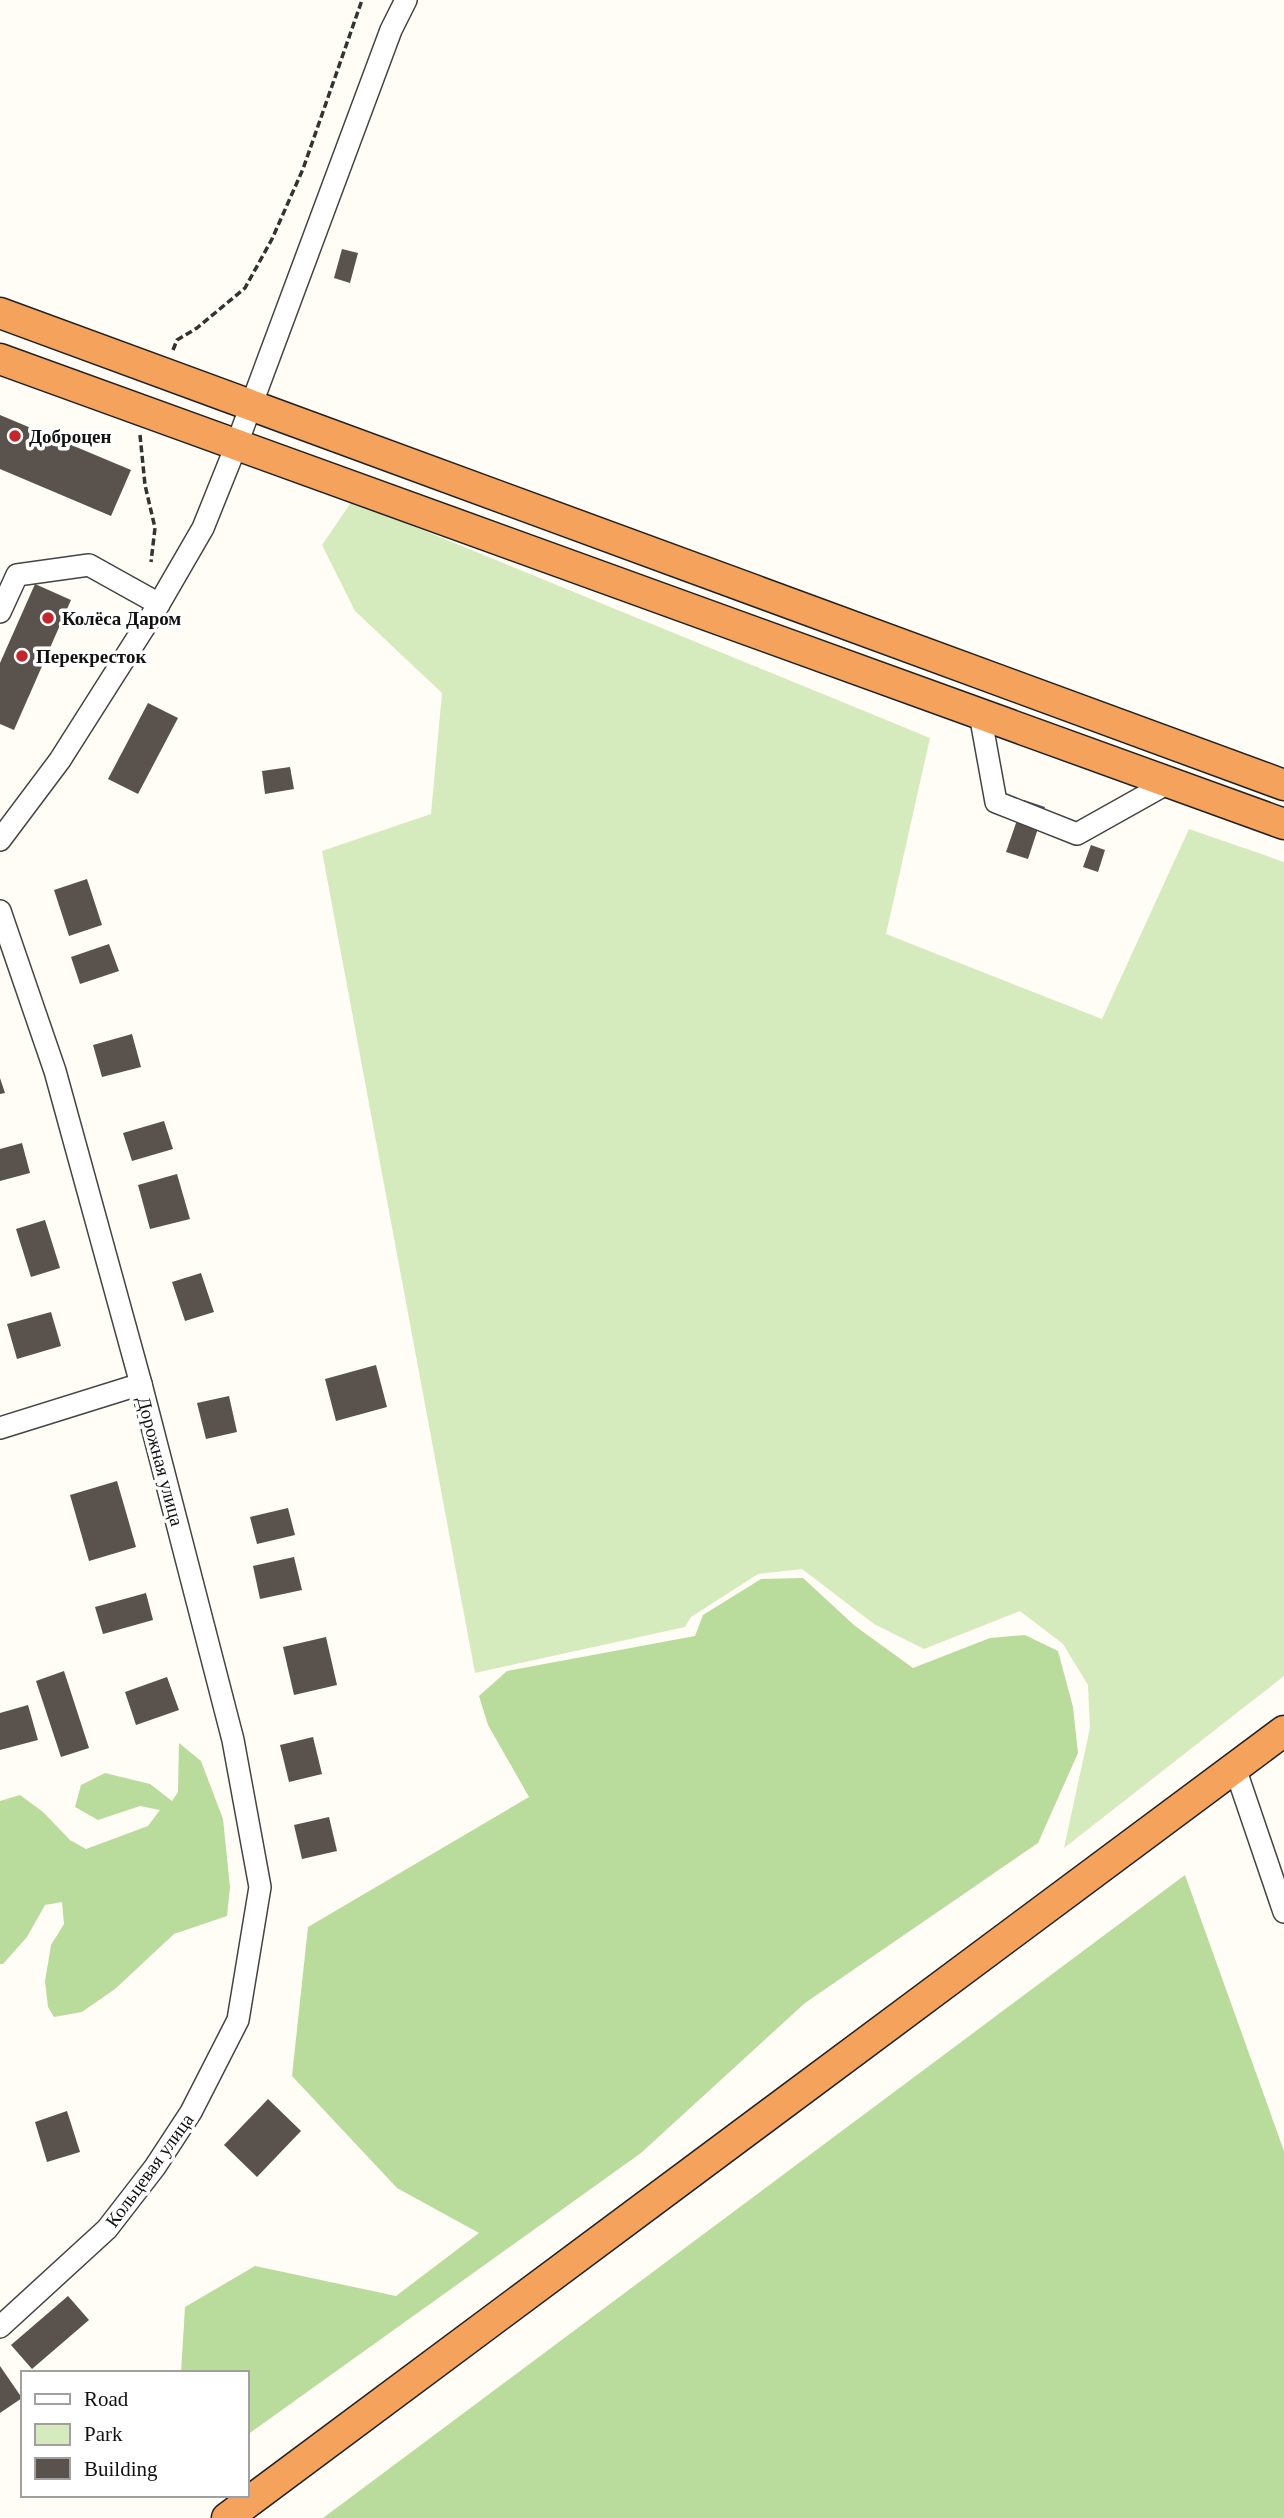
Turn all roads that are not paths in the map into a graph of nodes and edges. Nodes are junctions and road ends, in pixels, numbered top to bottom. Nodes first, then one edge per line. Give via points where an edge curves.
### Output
1 (406, 0) edge
2 (0, 313) edge
3 (0, 359) edge
4 (251, 407) junction
5 (236, 446) junction
6 (159, 604) junction
7 (0, 612) edge
8 (979, 714) junction
9 (1168, 783) junction
10 (1284, 785) edge
11 (1284, 824) edge
12 (0, 841) edge
13 (0, 911) edge
14 (141, 1384) junction
15 (0, 1429) edge
16 (1284, 1731) edge
17 (1235, 1768) junction
18 (1280, 1887) edge
19 (1284, 1912) edge
20 (238, 2020) joint
21 (0, 2327) edge
22 (227, 2518) edge

1 - 4 street
2 - 4 highway
3 - 5 highway
4 - 5 street
4 - 10 highway
5 - 6 street via 203,528
5 - 8 highway
6 - 7 street via 89,565 17,575
6 - 12 street via 60,760
8 - 9 highway
8 - 9 street via 996,802 1077,834
9 - 11 highway
13 - 14 street, Дорожная улица via 55,1071
14 - 15 street
14 - 20 street, Дорожная улица via 233,1740 260,1887
16 - 17 highway
17 - 18 street
17 - 22 highway
18 - 19 street
20 - 21 street, Кольцевая улица via 191,2112 107,2229

